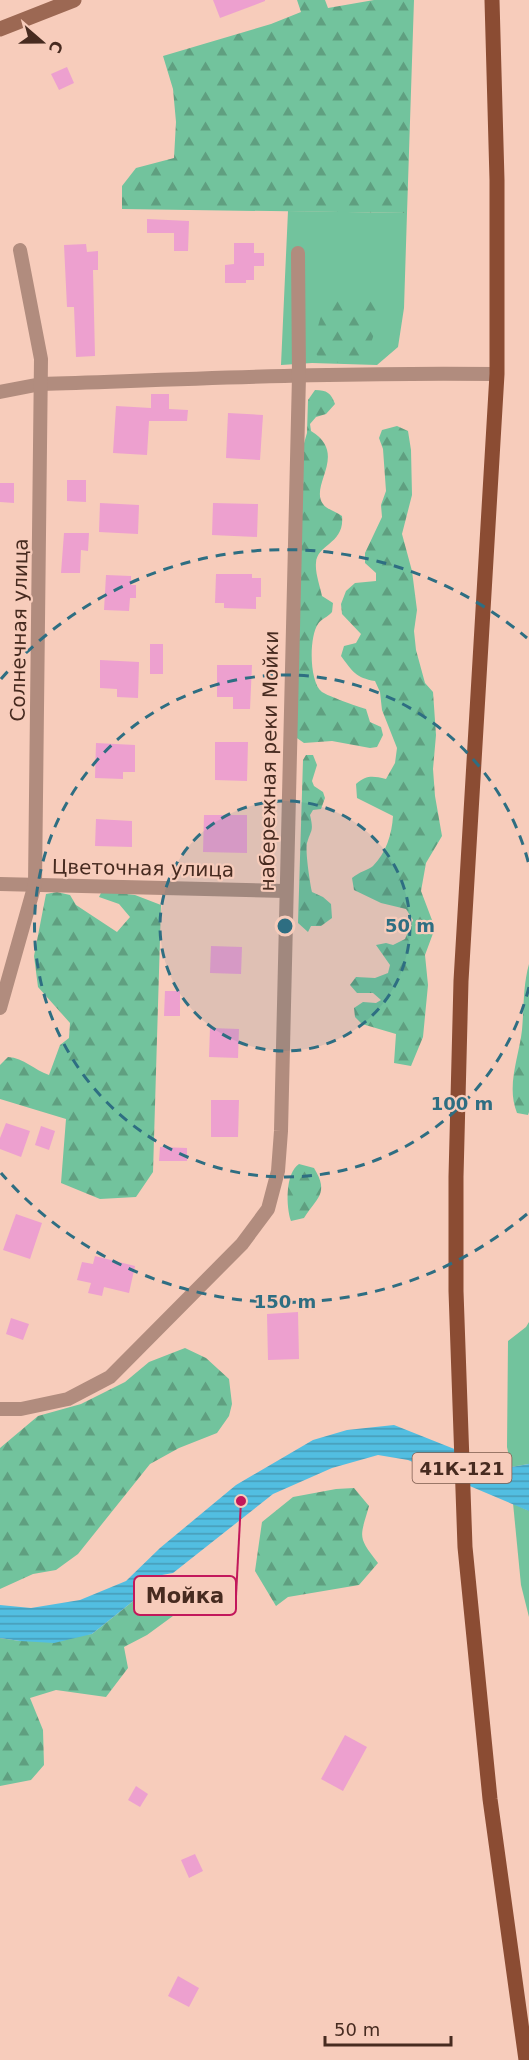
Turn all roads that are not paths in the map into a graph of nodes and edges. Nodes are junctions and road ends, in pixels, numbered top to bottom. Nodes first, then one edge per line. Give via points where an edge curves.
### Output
1 (74, 0) edge
2 (492, 0) edge
3 (0, 29) edge
4 (20, 250) dead end
5 (298, 253) dead end
6 (497, 374) junction
7 (298, 376) junction
8 (41, 384) junction
9 (0, 392) edge
10 (0, 884) edge
11 (35, 885) junction
12 (285, 891) junction
13 (0, 1008) edge
14 (0, 1409) edge
15 (526, 2060) edge

1 - 3 main road
2 - 6 main road, 41К-121
4 - 8 street, Солнечная улица via 41,359
5 - 7 street, набережная реки Мойки
6 - 7 street
6 - 15 main road, 41К-121 via 461,981 456,1291 465,1547 490,1799
7 - 8 street
7 - 12 street, набережная реки Мойки
8 - 9 street
8 - 11 street, Солнечная улица
10 - 11 street, Цветочная улица
11 - 12 street, Цветочная улица
11 - 13 street, Солнечная улица
12 - 14 street, набережная реки Мойки via 281,1131 278,1171 268,1209 242,1244 110,1377 68,1399 21,1409

